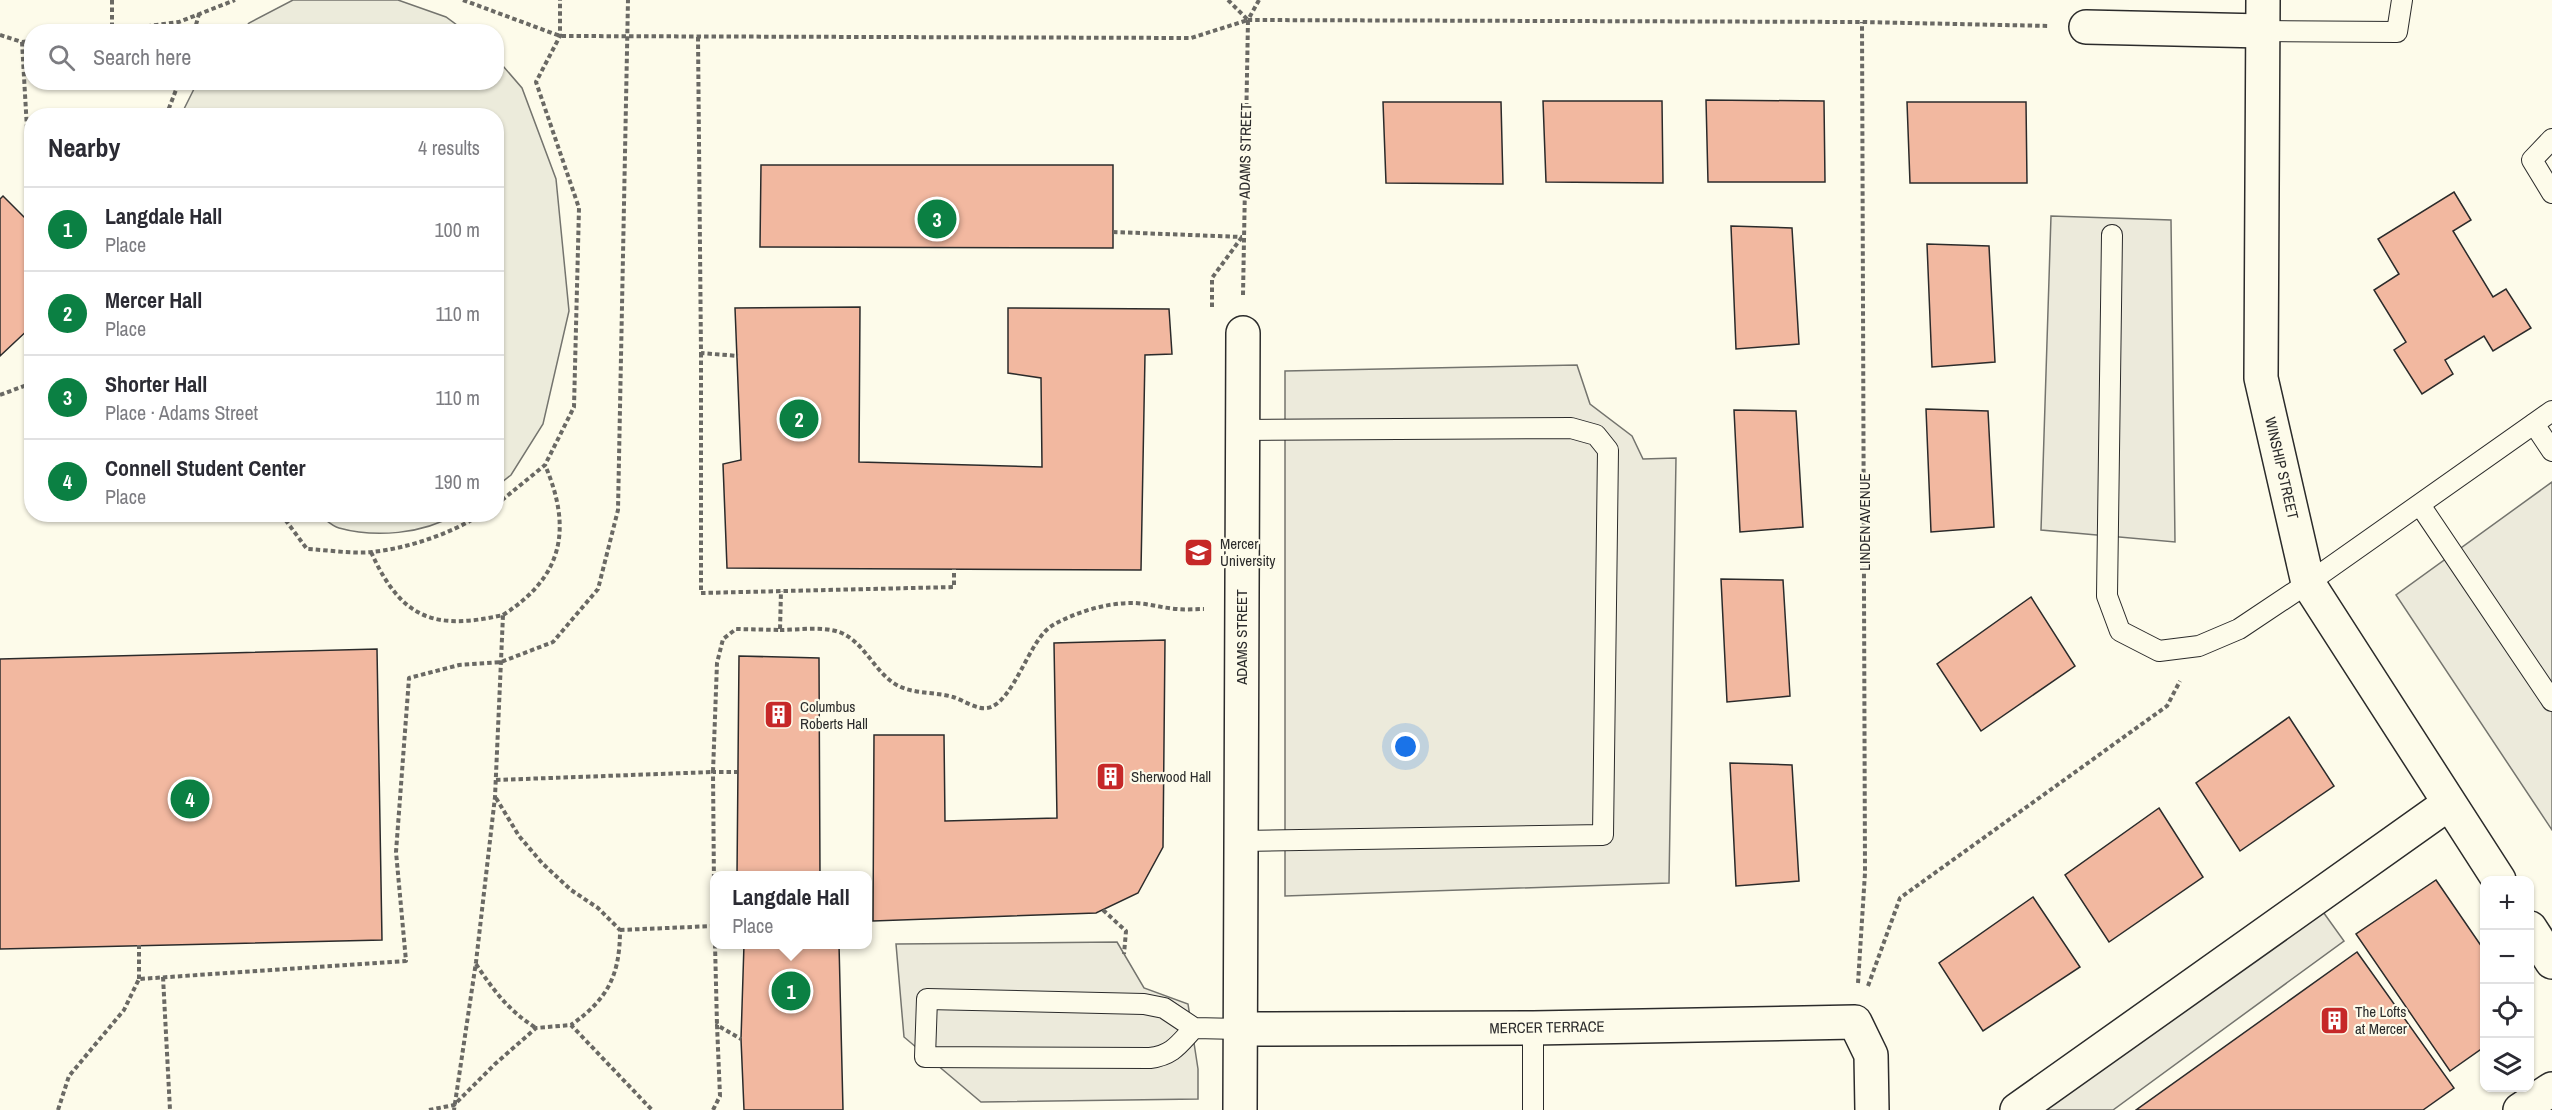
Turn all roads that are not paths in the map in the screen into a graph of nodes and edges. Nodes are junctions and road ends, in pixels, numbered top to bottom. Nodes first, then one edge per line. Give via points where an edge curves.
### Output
1 (2402, 0) edge
2 (2263, 16) edge
3 (2086, 27) road end
4 (2552, 139) edge
5 (2552, 193) edge
6 (2112, 235) dead end
7 (1243, 333) road end
8 (2552, 411) edge
9 (2534, 424) junction
10 (1242, 430) junction
11 (2552, 451) edge
12 (2420, 505) junction
13 (2308, 583) junction
14 (2552, 701) edge
15 (2448, 804) junction
16 (1240, 841) junction
17 (2496, 876) edge
18 (2530, 930) edge
19 (2552, 962) edge
20 (1194, 1028) junction
21 (1533, 1028) junction
22 (1240, 1029) junction
23 (2552, 1089) edge
24 (1239, 1110) edge
25 (1533, 1110) edge
26 (1872, 1110) edge
27 (2017, 1110) edge
28 (2520, 1110) edge

1 - 2 lane via 2397,32
2 - 3 street
2 - 13 street, WINSHIP STREET via 2261,378
4 - 5 lane via 2532,160
6 - 13 lane via 2107,596 2120,632 2159,651 2199,646 2239,629
7 - 10 street, ADAMS STREET
8 - 9 lane
9 - 11 lane
9 - 12 lane
10 - 16 street, ADAMS STREET
10 - 16 lane via 1571,428 1596,435 1608,450 1603,835
12 - 13 lane
12 - 14 lane
13 - 15 street, WINSHIP STREET
15 - 17 street, WINSHIP STREET
15 - 27 street
16 - 22 street, ADAMS STREET
18 - 19 street
20 - 20 lane via 1164,1008 1144,1004 927,999 925,1057 1150,1058 1165,1056
20 - 22 lane
21 - 22 street, MERCER TERRACE
21 - 25 lane
21 - 26 street, MERCER TERRACE via 1855,1022 1871,1055
22 - 24 street, ADAMS STREET
23 - 28 street

